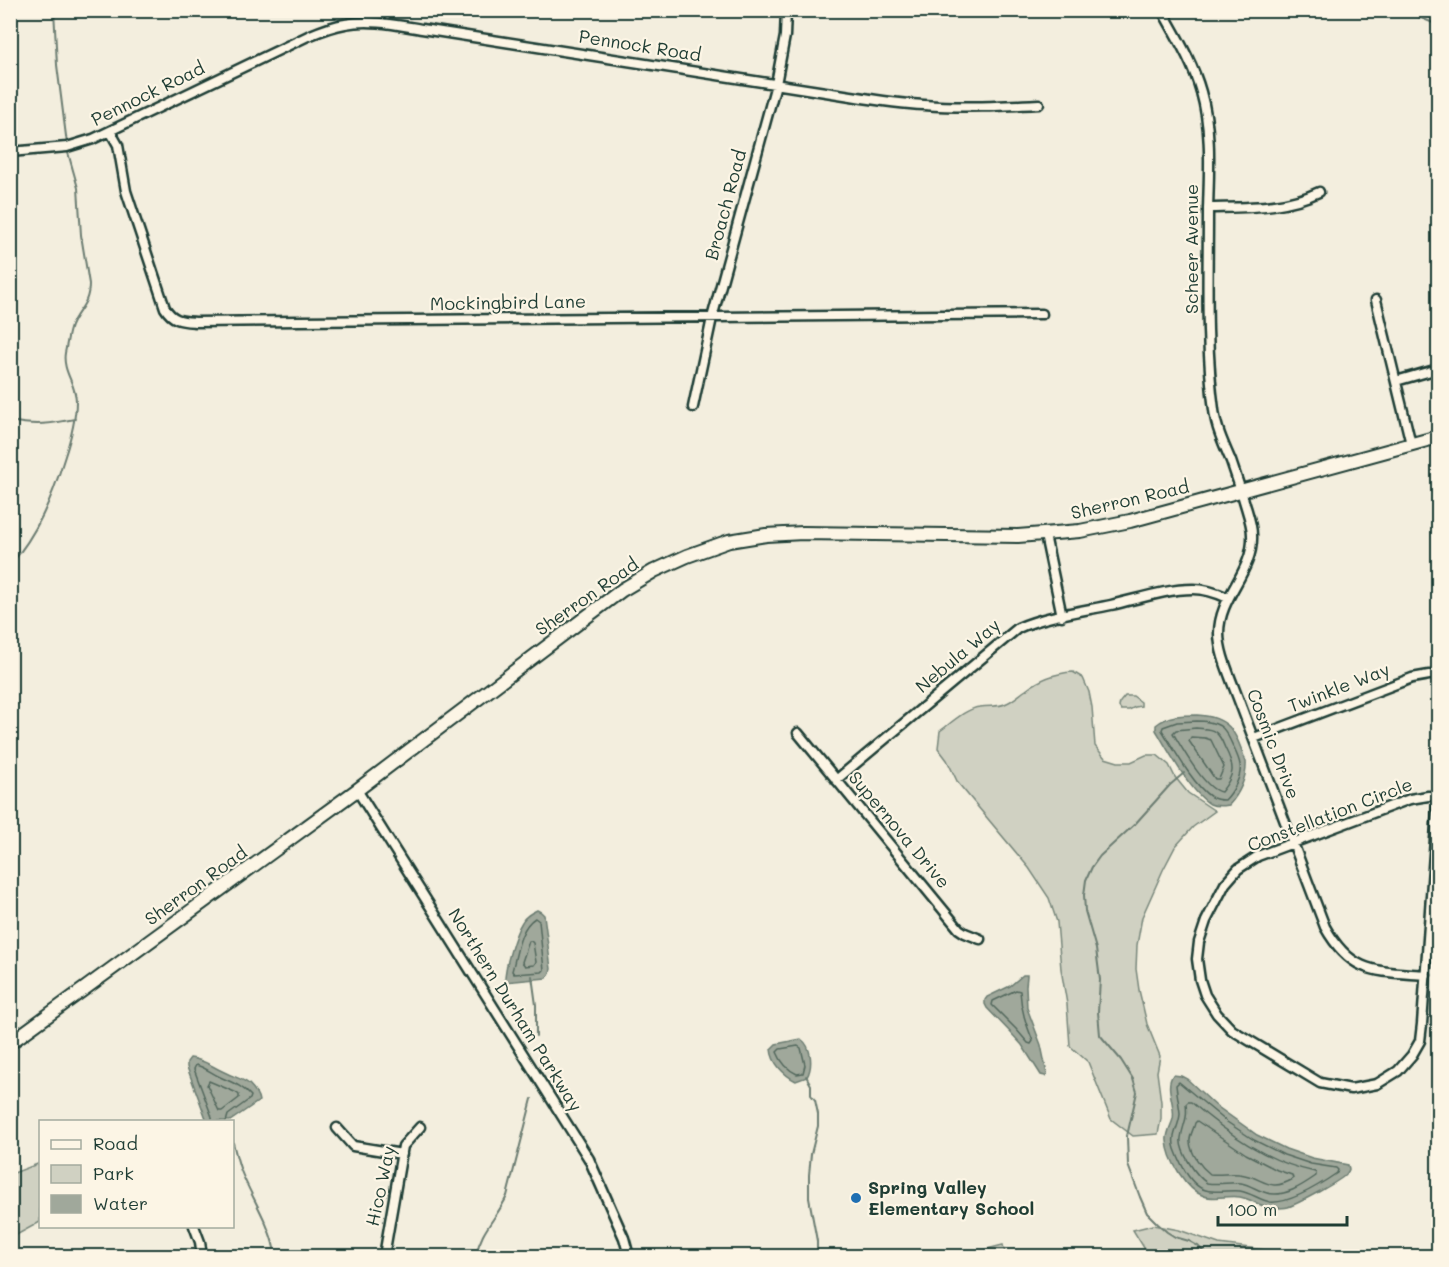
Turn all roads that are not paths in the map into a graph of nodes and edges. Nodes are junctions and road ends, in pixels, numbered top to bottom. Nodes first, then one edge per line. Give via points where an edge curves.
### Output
1 (786, 10) edge
2 (1162, 10) edge
3 (776, 84) junction
4 (1040, 104) dead end
5 (110, 131) junction
6 (10, 152) edge
7 (1319, 192) dead end
8 (1209, 208) junction
9 (1376, 300) dead end
10 (1042, 314) dead end
11 (712, 318) junction
12 (1438, 369) edge
13 (1396, 381) junction
14 (693, 407) dead end
15 (1438, 437) edge
16 (1411, 444) junction
17 (1241, 491) junction
18 (1045, 535) junction
19 (1228, 598) junction
20 (1062, 616) junction
21 (1438, 675) edge
22 (798, 733) dead end
23 (1254, 738) junction
24 (836, 780) junction
25 (357, 790) junction
26 (1293, 843) junction
27 (980, 939) dead end
28 (1426, 975) junction
29 (10, 1043) edge
30 (420, 1127) dead end
31 (338, 1128) dead end
32 (402, 1154) junction
33 (194, 1228) edge
34 (202, 1257) edge
35 (384, 1257) edge
36 (629, 1257) edge

1 - 3 street, Broach Road
2 - 8 street, Scheer Avenue via 1201,92 1208,138
3 - 4 street, Pennock Road via 922,105
3 - 5 street, Pennock Road via 422,28 347,24 308,36
3 - 11 street, Broach Road
5 - 6 street, Pennock Road via 67,147
5 - 11 street, Mockingbird Lane via 118,145 126,191 165,308 174,319 195,322
7 - 8 street via 1285,204
8 - 17 street, Scheer Avenue via 1209,335 1214,412
9 - 13 street
10 - 11 street, Mockingbird Lane
11 - 14 street, Broach Road
12 - 13 street
13 - 16 street
15 - 16 main road, Sherron Road
16 - 17 main road, Sherron Road
17 - 18 main road, Sherron Road via 1112,526
17 - 19 street, Cosmic Drive via 1250,519 1252,543 1247,566
18 - 20 street
18 - 25 main road, Sherron Road via 775,534 700,551 622,590
19 - 20 street, Nebula Way via 1205,590 1182,589
19 - 23 street, Cosmic Drive via 1221,618 1221,649
20 - 24 street, Nebula Way via 1010,633
21 - 23 street, Twinkle Way via 1412,678
22 - 24 street, Supernova Drive
23 - 26 street, Cosmic Drive
24 - 27 street, Supernova Drive via 959,929
25 - 29 main road, Sherron Road
25 - 36 street, Northern Durham Parkway via 589,1159
26 - 28 street, Cosmic Drive via 1325,927 1345,956 1378,971
26 - 28 street, Constellation Circle via 1410,799 1438,796
26 - 28 street, Constellation Circle via 1258,856 1238,869 1225,884 1199,942 1197,959 1205,994 1232,1030 1320,1083 1351,1089 1377,1084 1398,1071 1420,1041
30 - 32 street, Hico Way via 403,1146
31 - 32 street via 353,1146
32 - 35 street, Hico Way
33 - 34 street

